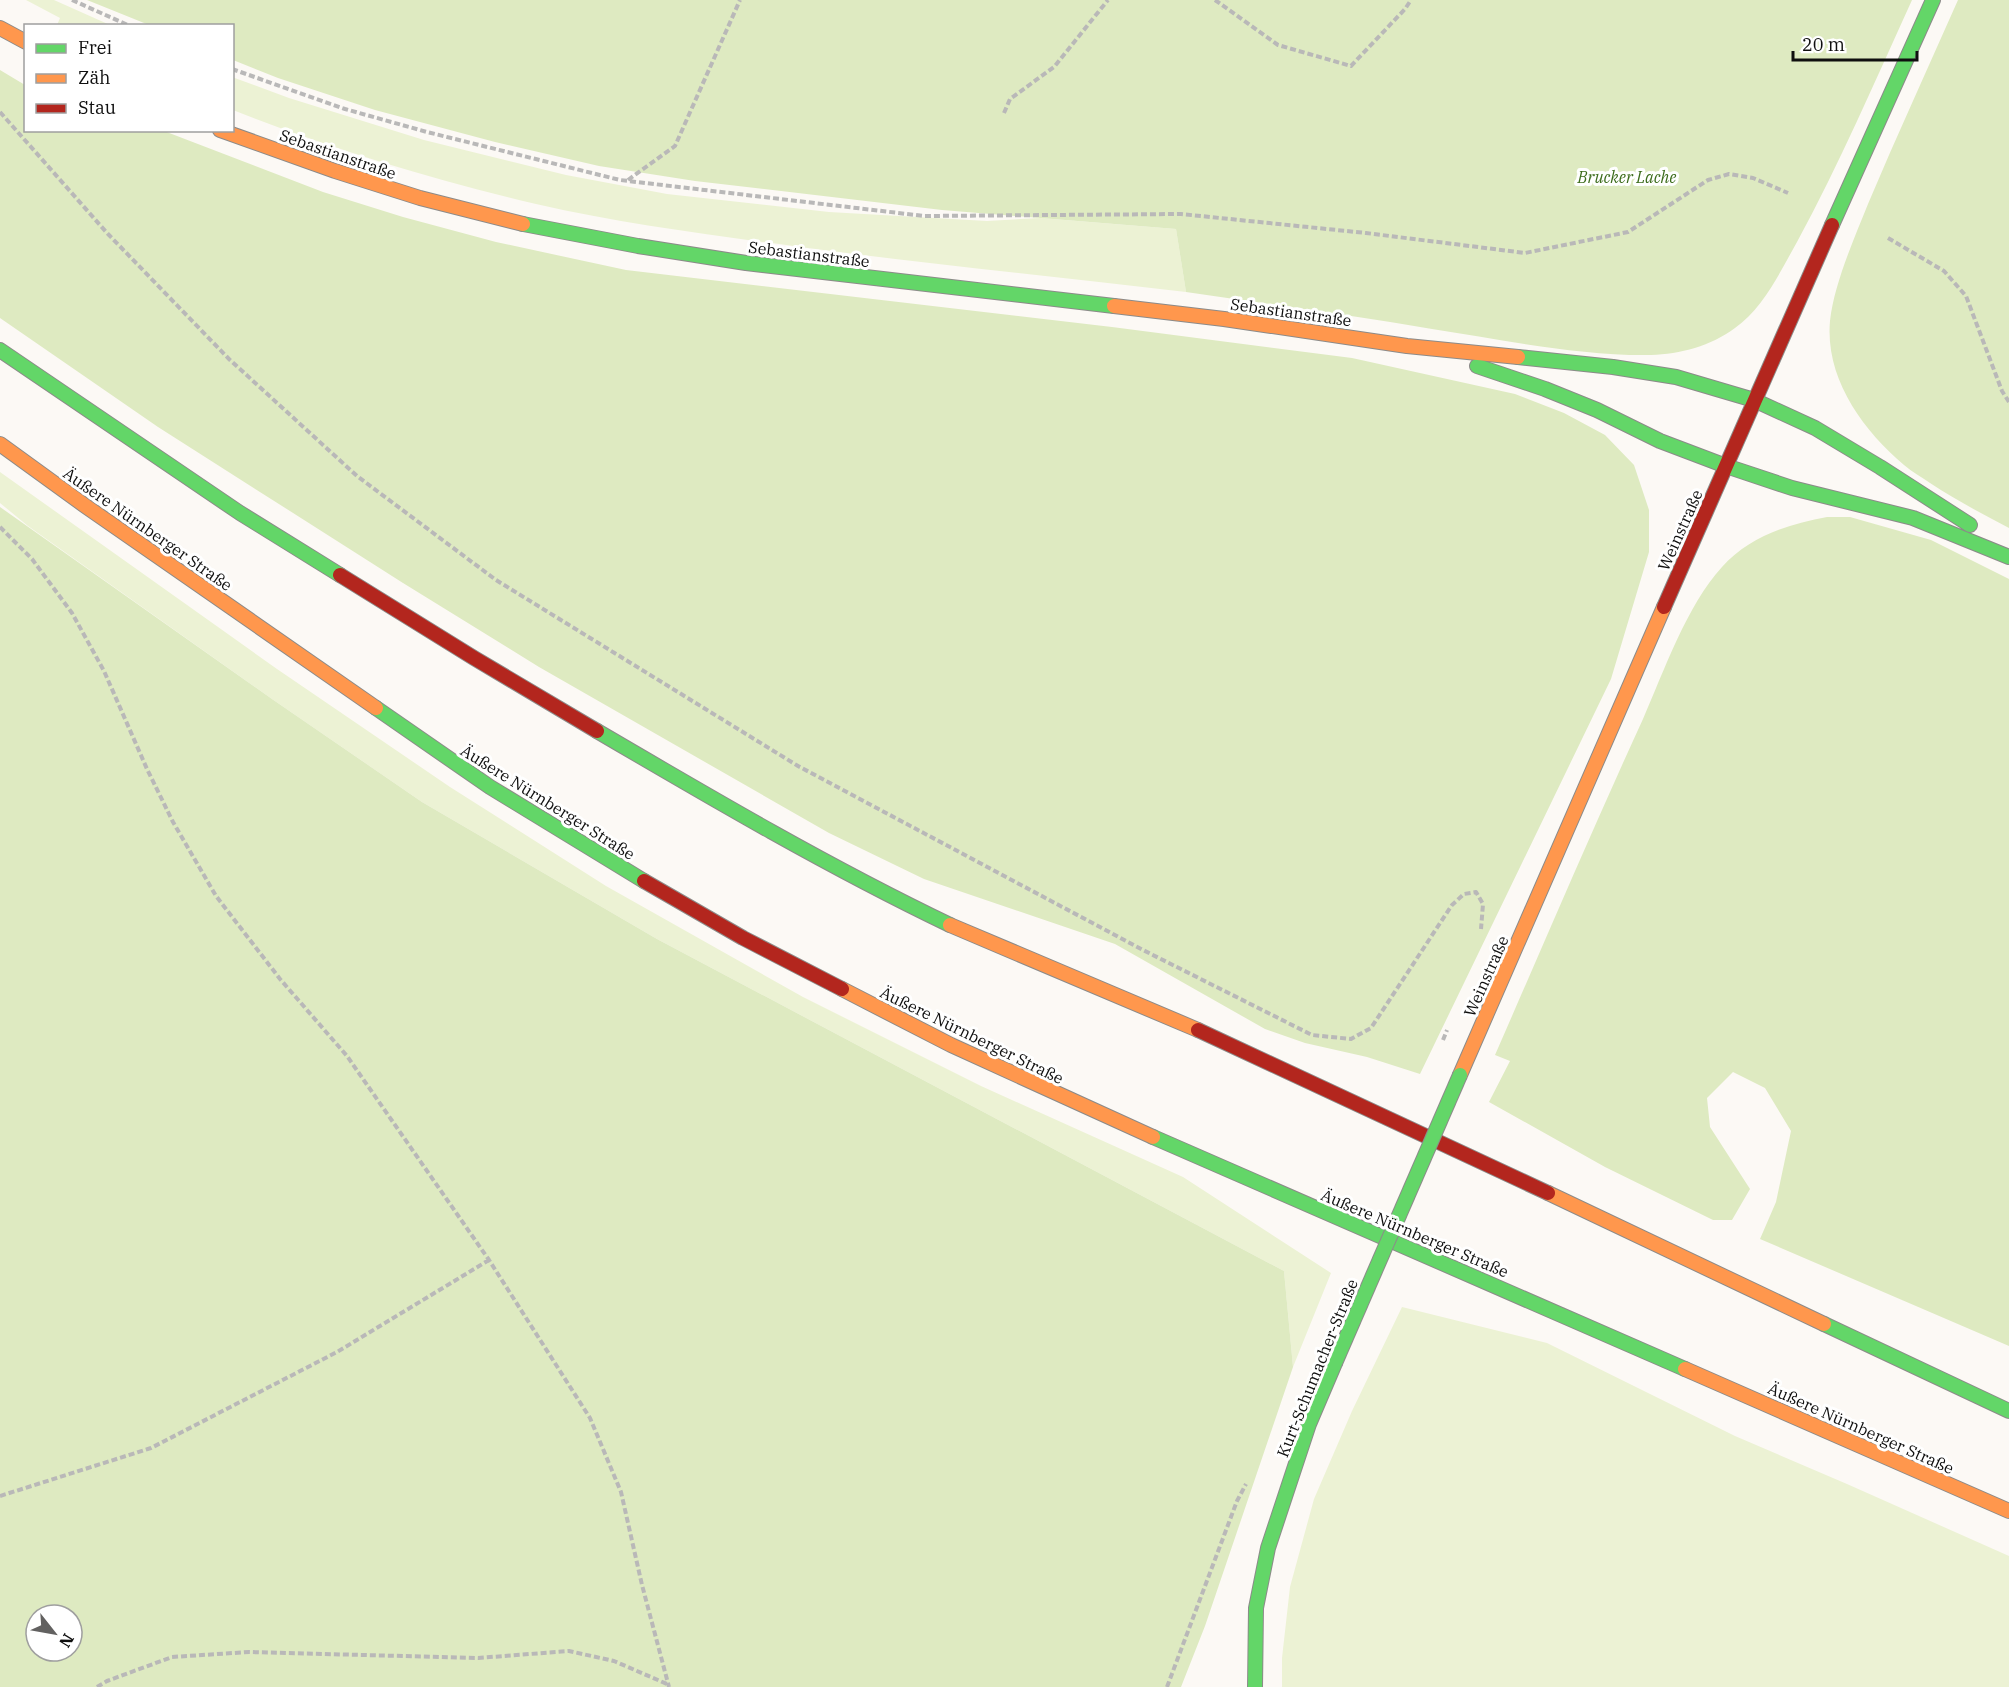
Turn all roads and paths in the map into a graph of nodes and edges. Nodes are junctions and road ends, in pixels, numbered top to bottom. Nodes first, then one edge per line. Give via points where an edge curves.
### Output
1 (72, 0) edge
2 (741, 0) edge
3 (1108, 0) edge
4 (1215, 0) edge
5 (1411, 0) edge
6 (1933, 0) edge
7 (126, 24) edge
8 (0, 28) edge
9 (24, 41) edge
10 (234, 70) edge
11 (0, 112) edge
12 (1004, 113) dead end
13 (226, 132) edge
14 (627, 180) junction
15 (1788, 193) dead end
16 (1888, 238) dead end
17 (1407, 346) junction
18 (0, 350) edge
19 (1754, 400) junction
20 (2009, 402) edge
21 (0, 444) edge
22 (1726, 466) junction
23 (0, 527) edge
24 (2009, 551) edge
25 (2009, 557) edge
26 (1482, 934) dead end
27 (1460, 1075) joint
28 (489, 1260) junction
29 (1962, 1390) junction
30 (1997, 1391) dead end
31 (2009, 1411) edge
32 (1248, 1480) dead end
33 (0, 1496) edge
34 (2009, 1511) edge
35 (668, 1686) edge
36 (97, 1687) edge
37 (1167, 1687) edge
38 (1255, 1687) edge

1 - 7 path
2 - 14 path via 675,146
3 - 12 path via 1054,67 1010,99
4 - 5 path via 1278,45 1351,66
6 - 19 main road, Weinstraße
8 - 9 main road
10 - 14 path via 345,109
11 - 26 path via 108,234 229,359 357,476 496,580 798,766 1143,950 1312,1035 1351,1039 1371,1028 1452,905 1464,894 1476,892 1483,904
13 - 17 main road, Sebastianstraße via 420,198 527,225 638,246 746,263 1224,319
14 - 15 path via 924,216 1181,214 1525,253 1628,232 1708,180 1729,174 1753,178
16 - 20 path via 1944,271 1966,296
17 - 19 main road, Sebastianstraße via 1613,367 1677,377
17 - 22 main road, Sebastianstraße via 1545,389
18 - 29 main road via 240,513 474,658 873,888 960,930 1185,1024
19 - 22 main road, Weinstraße
19 - 24 main road, Sebastianstraße via 1815,428 1871,461
21 - 34 main road, Äußere Nürnberger Straße via 490,787 743,938 951,1045 1086,1108
22 - 25 main road, Sebastianstraße via 1792,488 1913,518
22 - 27 main road, Weinstraße
23 - 28 path via 32,559 72,613 104,671 173,822 216,896 280,979 347,1056
27 - 38 main road, Kurt-Schumacher-Straße, bridge via 1302,1444 1268,1548 1256,1608
28 - 33 path via 337,1352 151,1448
28 - 35 path via 590,1418 621,1492
29 - 30 main road
29 - 31 main road
32 - 37 path
35 - 36 path via 614,1661 569,1652 478,1658 249,1652 172,1657

